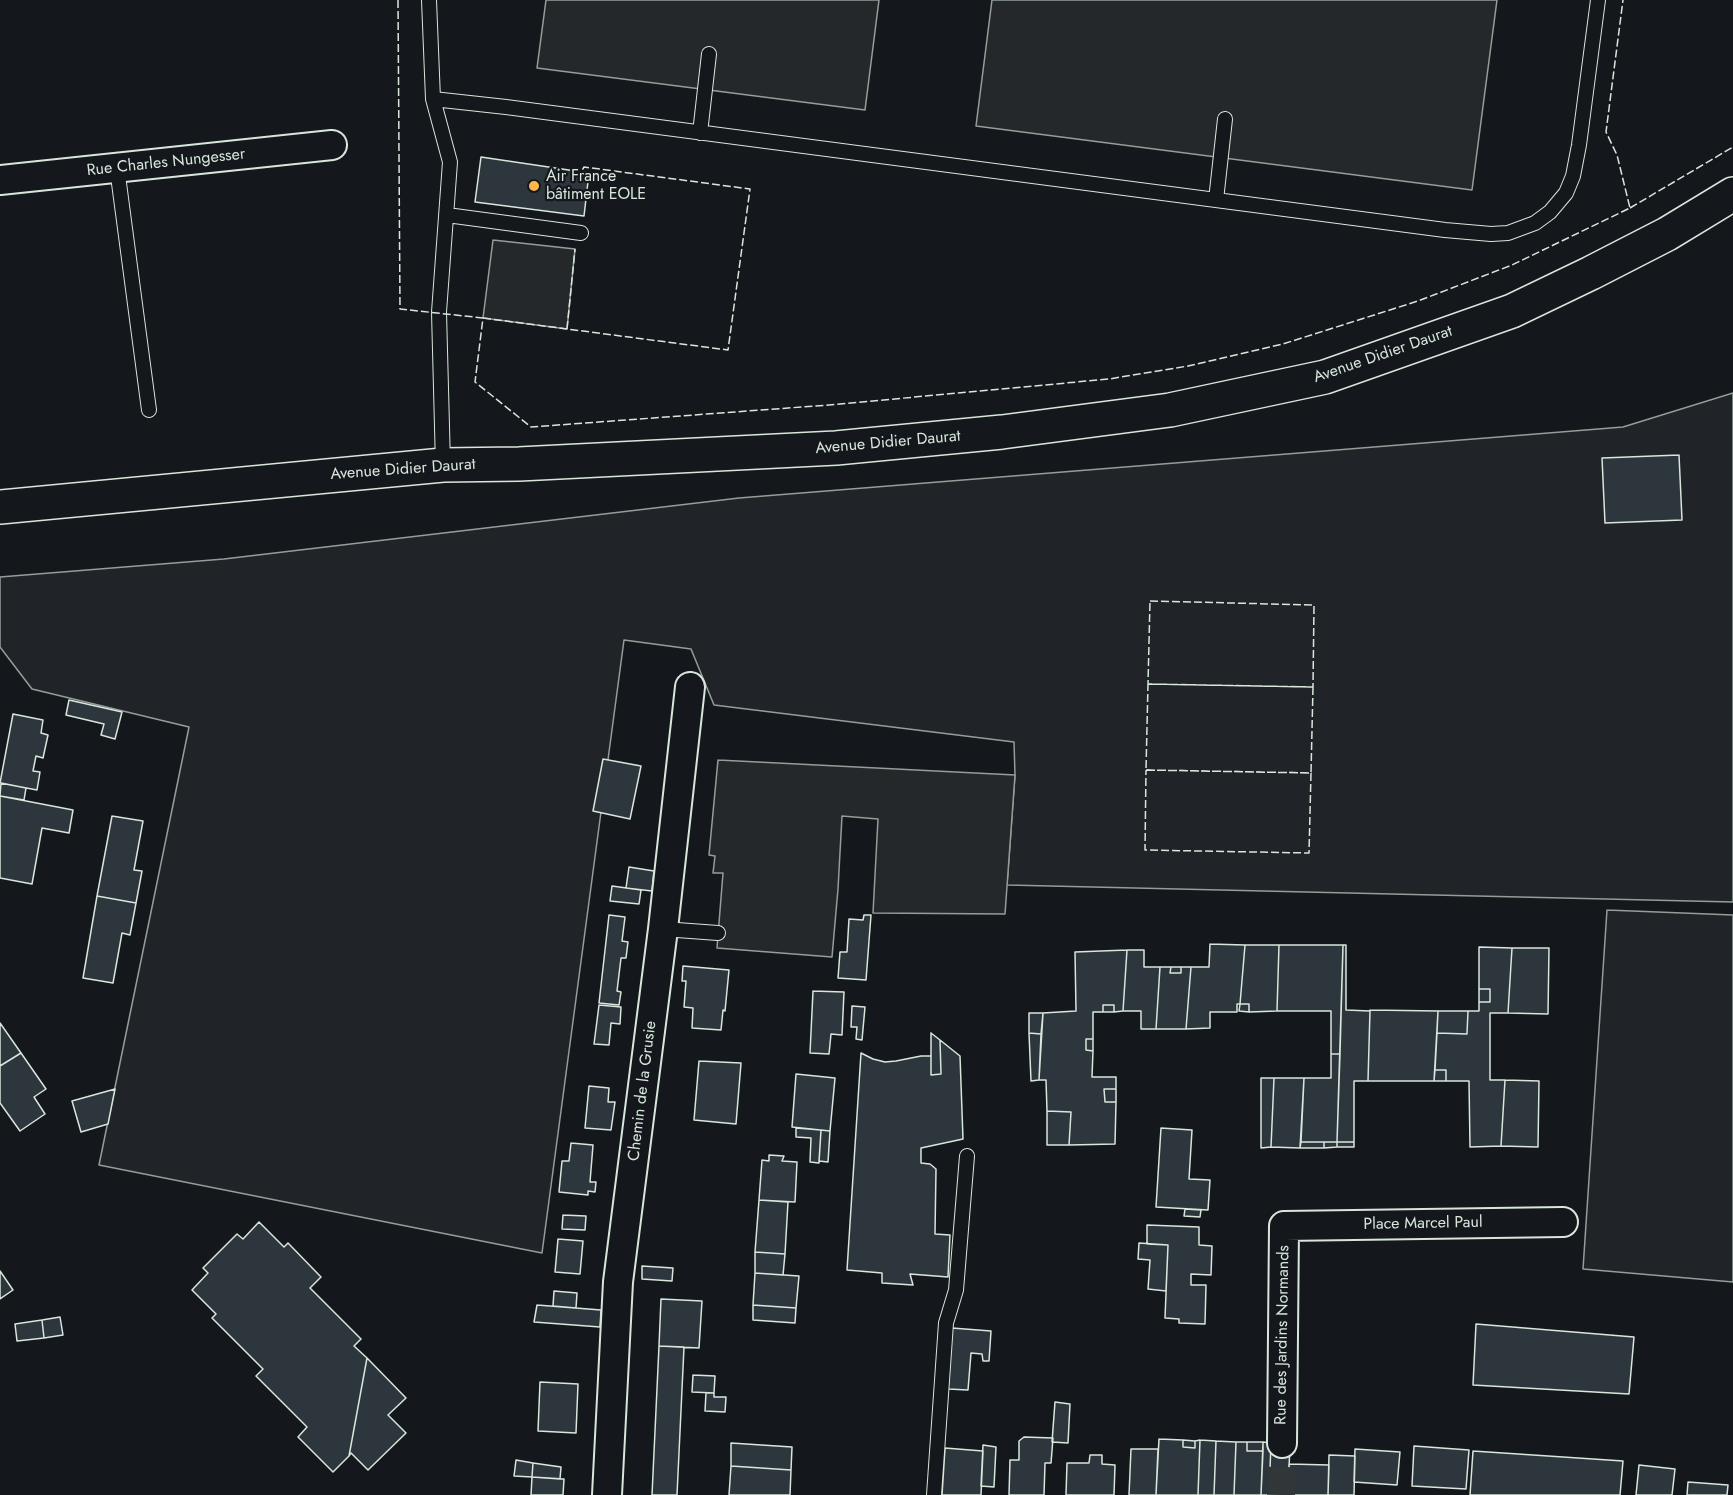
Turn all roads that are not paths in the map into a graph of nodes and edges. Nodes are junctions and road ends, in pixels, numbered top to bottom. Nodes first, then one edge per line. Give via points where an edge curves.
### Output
1 (429, 0) edge
2 (1598, 0) edge
3 (709, 54) dead end
4 (432, 99) junction
5 (1225, 119) dead end
6 (700, 133) junction
7 (332, 145) dead end
8 (117, 168) junction
9 (0, 180) edge
10 (1733, 194) edge
11 (1216, 200) junction
12 (447, 215) junction
13 (581, 232) dead end
14 (149, 410) dead end
15 (444, 465) junction
16 (0, 507) edge
17 (690, 687) dead end
18 (663, 929) junction
19 (718, 933) dead end
20 (967, 1156) dead end
21 (1563, 1222) dead end
22 (1284, 1226) joint
23 (1282, 1443) tunnel mouth
24 (607, 1495) edge
25 (934, 1495) edge

1 - 4 lane
2 - 11 lane via 1573,176 1558,204 1535,223 1508,233 1491,234
3 - 6 lane
4 - 6 lane
4 - 12 lane via 450,162
5 - 11 lane
6 - 11 lane
7 - 8 street, Rue Charles Nungesser
8 - 9 street, Rue Charles Nungesser
8 - 14 lane
10 - 15 main road, Avenue Didier Daurat via 1667,234 1512,310 1325,377 1170,410 836,448
12 - 13 lane
12 - 15 lane via 439,312
15 - 16 main road, Avenue Didier Daurat
17 - 18 street, Chemin de la Grusie
18 - 19 lane
18 - 24 street, Chemin de la Grusie via 618,1282
20 - 25 lane via 956,1290 946,1323
21 - 22 street, Place Marcel Paul
22 - 23 street, Rue des Jardins Normands

